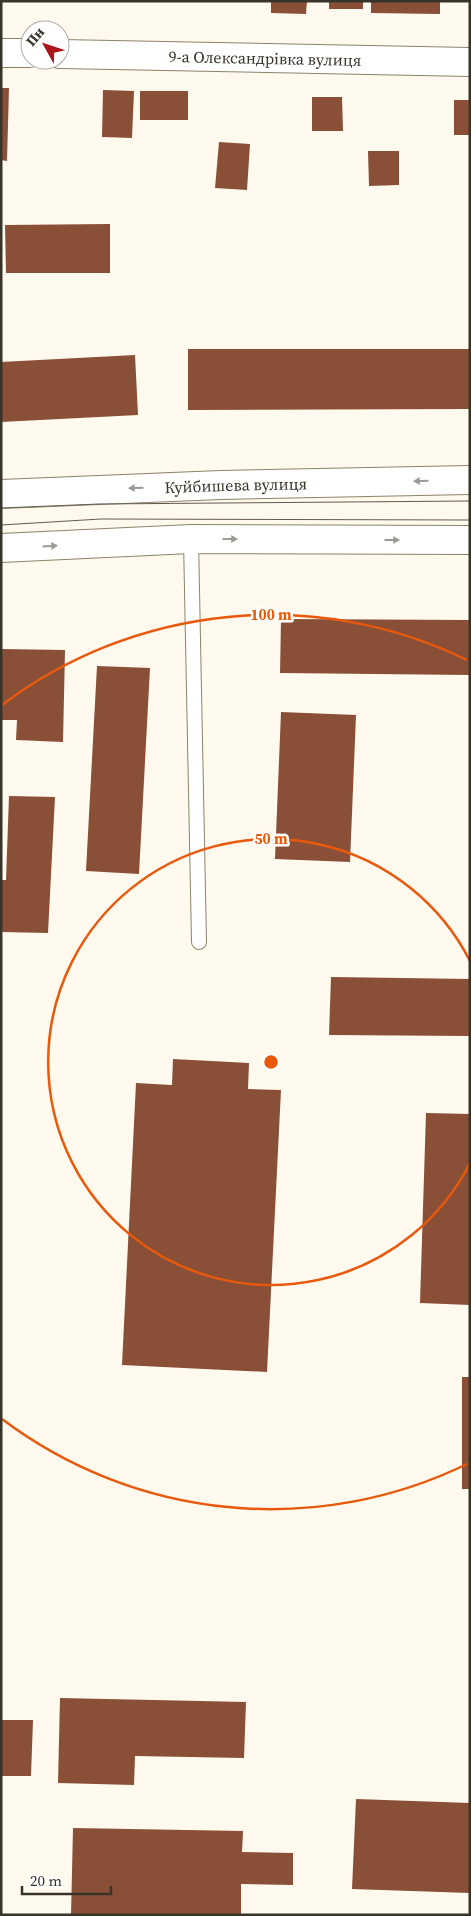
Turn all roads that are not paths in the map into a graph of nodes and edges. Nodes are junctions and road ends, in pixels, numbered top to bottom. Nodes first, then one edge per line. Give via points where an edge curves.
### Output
1 (1, 53) edge
2 (20, 53) edge
3 (70, 54) edge
4 (470, 62) edge
5 (470, 480) edge
6 (1, 494) edge
7 (191, 539) junction
8 (470, 540) edge
9 (1, 548) edge
10 (198, 942) dead end

1 - 2 main road
3 - 4 main road, 9-а Олександрівка вулиця
5 -> 6 main road, Куйбишева вулиця
7 -> 8 main road
9 -> 7 main road
7 - 10 lane

